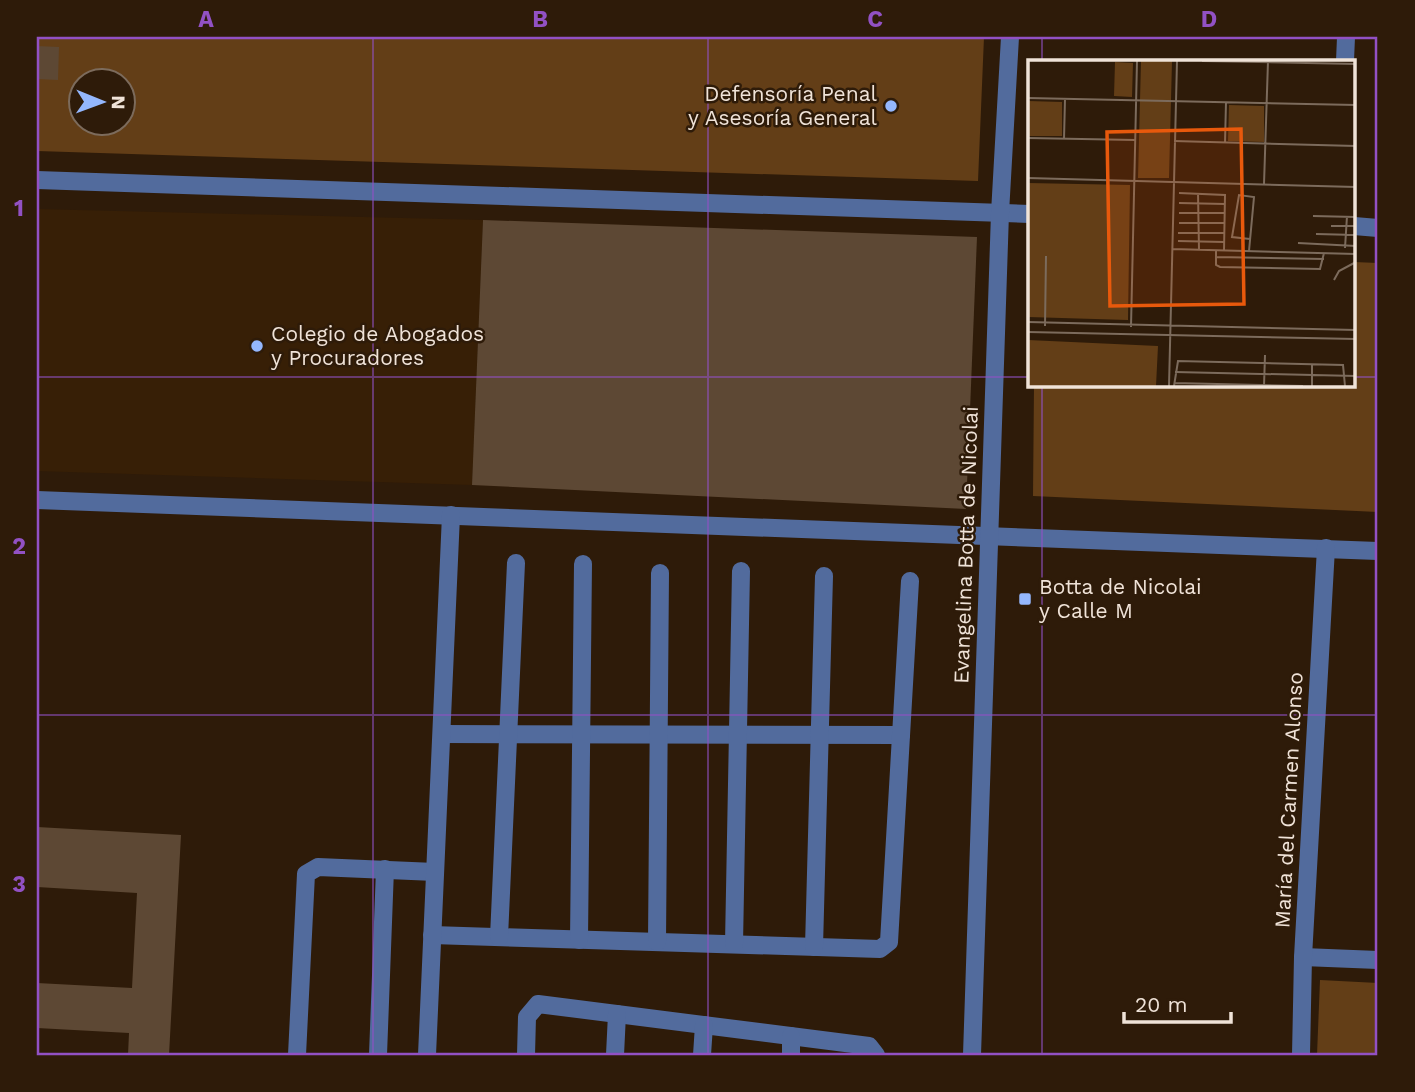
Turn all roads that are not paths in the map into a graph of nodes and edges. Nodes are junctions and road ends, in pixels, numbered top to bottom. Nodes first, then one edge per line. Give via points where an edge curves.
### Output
1 (1010, 37) edge
2 (1346, 37) edge
3 (1345, 60) edge
4 (37, 180) edge
5 (1000, 213) junction
6 (1028, 214) edge
7 (1356, 226) edge
8 (1378, 228) edge
9 (37, 500) edge
10 (451, 515) junction
11 (989, 534) junction
12 (1326, 548) junction
13 (1378, 551) edge
14 (516, 563) dead end
15 (583, 564) dead end
16 (741, 571) dead end
17 (660, 573) dead end
18 (824, 576) dead end
19 (910, 581) dead end
20 (442, 734) junction
21 (509, 734) junction
22 (581, 734) junction
23 (659, 734) junction
24 (738, 734) junction
25 (820, 734) junction
26 (901, 735) junction
27 (385, 869) junction
28 (435, 872) junction
29 (432, 935) junction
30 (499, 937) junction
31 (579, 940) junction
32 (657, 942) junction
33 (734, 944) junction
34 (814, 947) junction
35 (1303, 957) junction
36 (1378, 960) edge
37 (617, 1014) junction
38 (704, 1025) junction
39 (792, 1036) junction
40 (297, 1055) edge
41 (377, 1055) edge
42 (427, 1055) edge
43 (526, 1055) edge
44 (615, 1055) edge
45 (702, 1055) edge
46 (790, 1055) edge
47 (876, 1055) edge
48 (972, 1055) edge
49 (1301, 1055) edge

1 - 5 street, Evangelina Botta de Nicolai
2 - 3 street
4 - 5 street
5 - 6 street
5 - 11 street, Evangelina Botta de Nicolai
7 - 8 street
9 - 10 street
10 - 11 street
10 - 20 street
11 - 12 street
11 - 48 street, Evangelina Botta de Nicolai
12 - 13 street
12 - 35 street, María del Carmen Alonso
14 - 21 street
15 - 22 street
16 - 24 street
17 - 23 street
18 - 25 street
19 - 26 street
20 - 21 street
20 - 28 street
21 - 22 street
21 - 30 street
22 - 23 street
22 - 31 street
23 - 24 street
23 - 32 street
24 - 25 street
24 - 33 street
25 - 26 street
25 - 34 street
26 - 34 street via 889,942 880,949
27 - 28 street
27 - 40 street via 318,867 306,874
27 - 41 street
28 - 29 street
29 - 30 street
29 - 42 street
30 - 31 street
31 - 32 street
32 - 33 street
33 - 34 street
35 - 36 street
35 - 49 street, María del Carmen Alonso
37 - 38 street
37 - 43 street via 538,1004 527,1017
37 - 44 street
38 - 39 street
38 - 45 street
39 - 46 street
39 - 47 street via 869,1046

